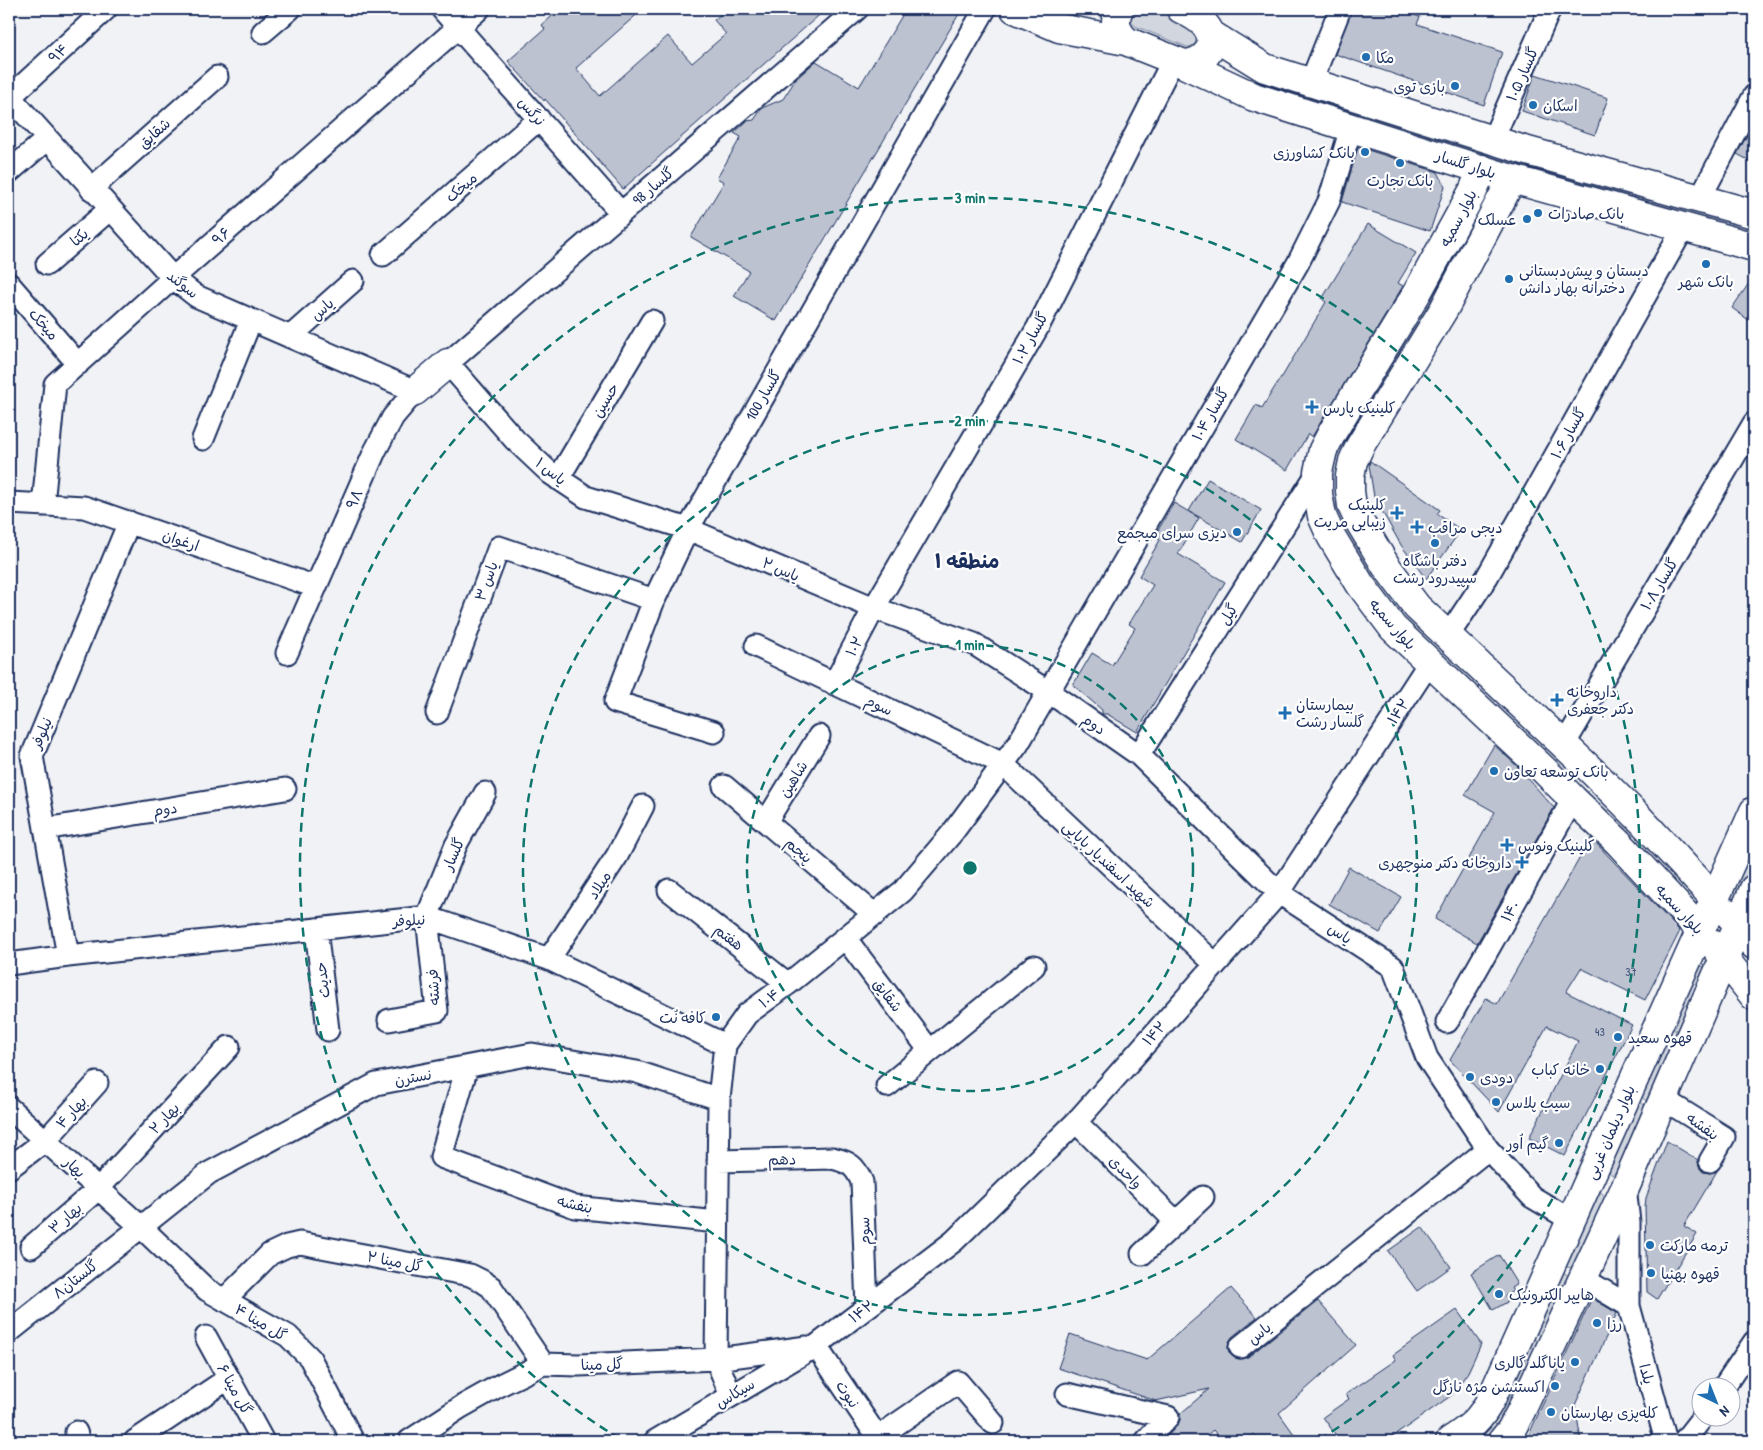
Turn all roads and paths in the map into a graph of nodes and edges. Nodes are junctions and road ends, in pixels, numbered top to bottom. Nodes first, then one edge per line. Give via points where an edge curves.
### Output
1 (106, 9) edge
2 (290, 9) edge
3 (442, 9) edge
4 (479, 9) edge
5 (857, 9) edge
6 (985, 9) edge
7 (1016, 9) edge
8 (1119, 9) edge
9 (1340, 9) edge
10 (1550, 9) edge
11 (1194, 16) edge
12 (458, 27) junction
13 (263, 32) dead end
14 (1126, 41) junction
15 (1178, 62) junction
16 (217, 77) dead end
17 (1311, 82) junction
18 (1754, 96) edge
19 (9, 97) edge
20 (539, 119) junction
21 (1351, 128) junction
22 (47, 139) junction
23 (1493, 139) junction
24 (1524, 150) junction
25 (1482, 169) junction
26 (9, 172) edge
27 (1512, 179) junction
28 (92, 189) junction
29 (1700, 198) junction
30 (110, 209) junction
31 (621, 213) junction
32 (1754, 214) edge
33 (1684, 227) junction
34 (1754, 247) edge
35 (383, 255) dead end
36 (47, 264) dead end
37 (173, 278) junction
38 (354, 281) dead end
39 (9, 284) edge
40 (251, 320) junction
41 (652, 321) dead end
42 (290, 337) junction
43 (448, 363) junction
44 (78, 364) junction
45 (415, 392) junction
46 (1754, 423) edge
47 (203, 439) dead end
48 (1318, 472) junction
49 (558, 479) junction
50 (9, 503) edge
51 (43, 504) junction
52 (129, 522) junction
53 (688, 529) junction
54 (316, 587) junction
55 (654, 600) junction
56 (874, 608) junction
57 (1448, 636) junction
58 (756, 646) dead end
59 (287, 653) dead end
60 (1429, 663) junction
61 (834, 684) junction
62 (1049, 692) junction
63 (437, 713) dead end
64 (714, 732) dead end
65 (819, 736) dead end
66 (1564, 745) junction
67 (1139, 755) junction
68 (1003, 764) junction
69 (1543, 769) junction
70 (724, 786) dead end
71 (285, 789) dead end
72 (485, 793) dead end
73 (1573, 800) junction
74 (642, 806) dead end
75 (1754, 811) edge
76 (766, 822) junction
77 (45, 829) junction
78 (1754, 889) edge
79 (669, 890) dead end
80 (1279, 893) junction
81 (1715, 899) junction
82 (875, 914) junction
83 (428, 917) junction
84 (316, 929) junction
85 (1701, 930) junction
86 (1746, 935) edge
87 (846, 939) junction
88 (68, 956) junction
89 (1724, 957) junction
90 (549, 959) junction
91 (9, 964) edge
92 (1215, 964) junction
93 (1034, 966) dead end
94 (788, 984) junction
95 (1754, 996) edge
96 (389, 1020) dead end
97 (1447, 1022) dead end
98 (328, 1030) dead end
99 (724, 1045) junction
100 (229, 1048) dead end
101 (930, 1050) junction
102 (467, 1067) junction
103 (97, 1083) dead end
104 (887, 1086) dead end
105 (719, 1099) junction
106 (1663, 1099) junction
107 (9, 1108) edge
108 (1076, 1122) junction
109 (46, 1140) junction
110 (1488, 1149) junction
111 (718, 1161) junction
112 (846, 1161) joint
113 (1710, 1161) dead end
114 (9, 1168) edge
115 (1592, 1174) junction
116 (99, 1188) junction
117 (1625, 1188) junction
118 (1203, 1197) dead end
119 (1571, 1220) junction
120 (717, 1222) junction
121 (1176, 1222) junction
122 (142, 1227) junction
123 (31, 1247) dead end
124 (1142, 1254) dead end
125 (1582, 1278) junction
126 (224, 1300) junction
127 (1629, 1306) junction
128 (867, 1307) junction
129 (9, 1332) edge
130 (206, 1337) dead end
131 (1754, 1342) edge
132 (816, 1346) junction
133 (1240, 1348) dead end
134 (716, 1359) junction
135 (543, 1364) junction
136 (228, 1378) junction
137 (1730, 1378) edge
138 (1067, 1394) dead end
139 (731, 1396) junction
140 (993, 1423) dead end
141 (1694, 1428) edge
142 (879, 1439) edge
143 (135, 1441) edge
144 (263, 1441) edge
145 (353, 1441) edge
146 (409, 1441) edge
147 (655, 1441) edge
148 (1146, 1441) edge
149 (1450, 1441) edge
150 (1502, 1441) edge
151 (1666, 1441) edge
152 (1684, 1441) edge

1 - 19 street, ۹۴
2 - 13 street
3 - 12 street, نرگس
4 - 12 street, ۹۶
5 - 31 street, گلسار 98
6 - 53 street, گلسار 100
7 - 14 main road via 1059,28
8 - 14 main road via 1116,26
9 - 17 street
10 - 23 street, گلسار ۱۰۵
11 - 15 main road via 1211,44 1201,60 1193,64
11 - 17 main road via 1265,68
12 - 20 street, نرگس
12 - 37 street, ۹۶
14 - 15 main road, بلوار گلسار
15 - 21 main road, بلوار گلسار via 1254,97
15 - 56 street, گلسار ۱۰۲ via 1038,327
16 - 28 street, شقایق
17 - 23 main road
18 - 29 street
19 - 22 street, سوگند
20 - 31 street, نرگس
20 - 35 street, میخک
21 - 25 main road, بلوار گلسار
21 - 62 street, گلسار ۱۰۴ via 1329,201 1298,263
22 - 26 street
22 - 28 street, سوگند
23 - 24 main road
23 - 25 main road, بلوار سمیه
24 - 27 main road, بلوار سمیه
24 - 29 main road
25 - 27 main road, بلوار گلسار
25 - 48 main road, بلوار سمیه via 1417,293 1332,431
27 - 33 main road, بلوار گلسار
27 - 57 main road, بلوار سمیه via 1444,309 1360,446 1350,476 1352,506 1386,566 1417,607
28 - 30 street, سوگند
29 - 32 main road
30 - 36 street, یکتا
30 - 37 street, سوگند
31 - 43 street, گلسار 98
33 - 34 main road, بلوار گلسار
33 - 57 street, گلسار ۱۰۶ via 1487,577
37 - 40 street, سوگند via 196,296
37 - 44 street, ۹۶
38 - 42 street, یاس
39 - 44 street, میخک
40 - 42 street, سوگند
40 - 47 street
41 - 49 street, حسین
42 - 45 street, سوگند
43 - 45 main road, ۹۸
43 - 49 street, یاس ۱ via 515,440
44 - 51 street, ۹۶ via 55,384
45 - 54 street, ۹۸ via 393,417 375,451
46 - 66 street, گلسار ۱۰۸
48 - 60 main road, بلوار سمیه via 1322,516 1331,536 1360,584 1393,628
48 - 67 street, گیل
49 - 53 street, یاس ۱ via 586,497
50 - 51 street, ارغوان
51 - 52 street, ارغوان via 84,507
52 - 54 street, ارغوان
52 - 77 street, نیلوفر via 32,756
53 - 55 street, گلسار 100
53 - 56 street, یاس ۲
54 - 59 street, ۹۸
55 - 63 street, یاس ۳ via 499,546
55 - 64 street, گلسار 100 via 615,702
56 - 61 street, ۱۰۲
56 - 62 street, یاس ۲ via 974,644
57 - 60 main road
57 - 66 main road, بلوار سمیه
58 - 61 street, سوم
60 - 69 main road, بلوار سمیه
60 - 80 street, ۱۴۲
61 - 68 street, سوم
62 - 67 street, دوم
62 - 68 street, ۱۰۴
65 - 76 street, شاهین
66 - 69 main road
66 - 81 main road, بلوار سمیه
67 - 80 street, یاس
68 - 82 street, ۱۰۴ via 953,832 903,891
68 - 92 street, شهید اسفندیار بابایی
69 - 73 main road, بلوار سمیه
70 - 76 street, پنجم
71 - 77 street, دوم
72 - 83 street, گلسار via 456,845
73 - 85 main road, بلوار سمیه via 1618,842
73 - 97 street, ۱۴۰
74 - 90 street, میلاد via 617,856
75 - 81 main road, بلوار دیلمان غربی
76 - 82 street, پنجم
77 - 88 street, نیلوفر
78 - 86 main road
79 - 94 street, هفتم
80 - 92 street, ۱۴۲
80 - 110 street, یاس via 1393,967 1427,1058
81 - 85 main road, بلوار دیلمان غربی
81 - 86 main road, بلوار سمیه
82 - 87 street, ۱۰۴
83 - 84 street, نیلوفر
83 - 90 street, نیلوفر
83 - 96 street, فرشته via 437,1011
84 - 88 street, نیلوفر
84 - 98 street, حدیث
85 - 89 main road, بلوار سمیه
85 - 115 main road, بلوار دیلمان غربی
86 - 89 main road
87 - 94 street, ۱۰۴
87 - 101 street, شقایق
88 - 91 street, نیلوفر
89 - 95 main road, بلوار سمیه
89 - 106 main road
90 - 99 street, نیلوفر
92 - 108 street, ۱۴۲
93 - 101 street
94 - 99 street, ۱۰۴ via 747,1014
99 - 105 street
100 - 116 street, بهار ۲
101 - 104 street
102 - 105 street, نسترن via 532,1054 637,1072
102 - 120 street, بنفشه via 441,1157 575,1207
102 - 122 street, نسترن via 376,1084 209,1173
103 - 109 street, بهار ۴
105 - 111 street
106 - 113 street, بنفشه via 1724,1137
106 - 117 main road
107 - 109 street, بهار
108 - 121 street, واحدی
108 - 128 street, ۱۴۲ via 954,1241
109 - 114 street, بهار ۴
109 - 116 street, بهار
110 - 119 street, یاس via 1532,1197
110 - 133 street, یاس
111 - 112 street, دهم via 832,1158
111 - 120 street
112 - 128 street, سوم via 857,1170 862,1182
115 - 117 main road
115 - 119 main road, بلوار دیلمان غربی
116 - 122 street, بهار
116 - 123 street, بهار ۳
117 - 125 main road
117 - 127 street, یلدا
118 - 121 street
119 - 149 main road, بلوار دیلمان غربی via 1484,1412 1475,1424
120 - 134 street
121 - 124 street
122 - 126 street, گل مینا ۴ via 207,1290
122 - 129 street, گلستان۸
125 - 127 street
125 - 150 main road via 1518,1417
126 - 135 street, گل مینا ۲ via 270,1254 300,1243 470,1275 491,1287
126 - 145 street, گل مینا ۴ via 288,1336 310,1358
127 - 151 street, یلدا
128 - 132 street, ۱۴۲
130 - 136 street, گل مینا ۶
131 - 137 street
132 - 134 street, گل مینا
132 - 139 street, سیکاس
132 - 142 street, نبوت
134 - 135 street, گل مینا
134 - 139 street
135 - 146 street, گل مینا via 460,1407
136 - 143 street
136 - 144 street, گل مینا ۶
138 - 148 street via 1168,1417
139 - 147 street, سیکاس
140 - 142 street via 958,1382
141 - 152 street

